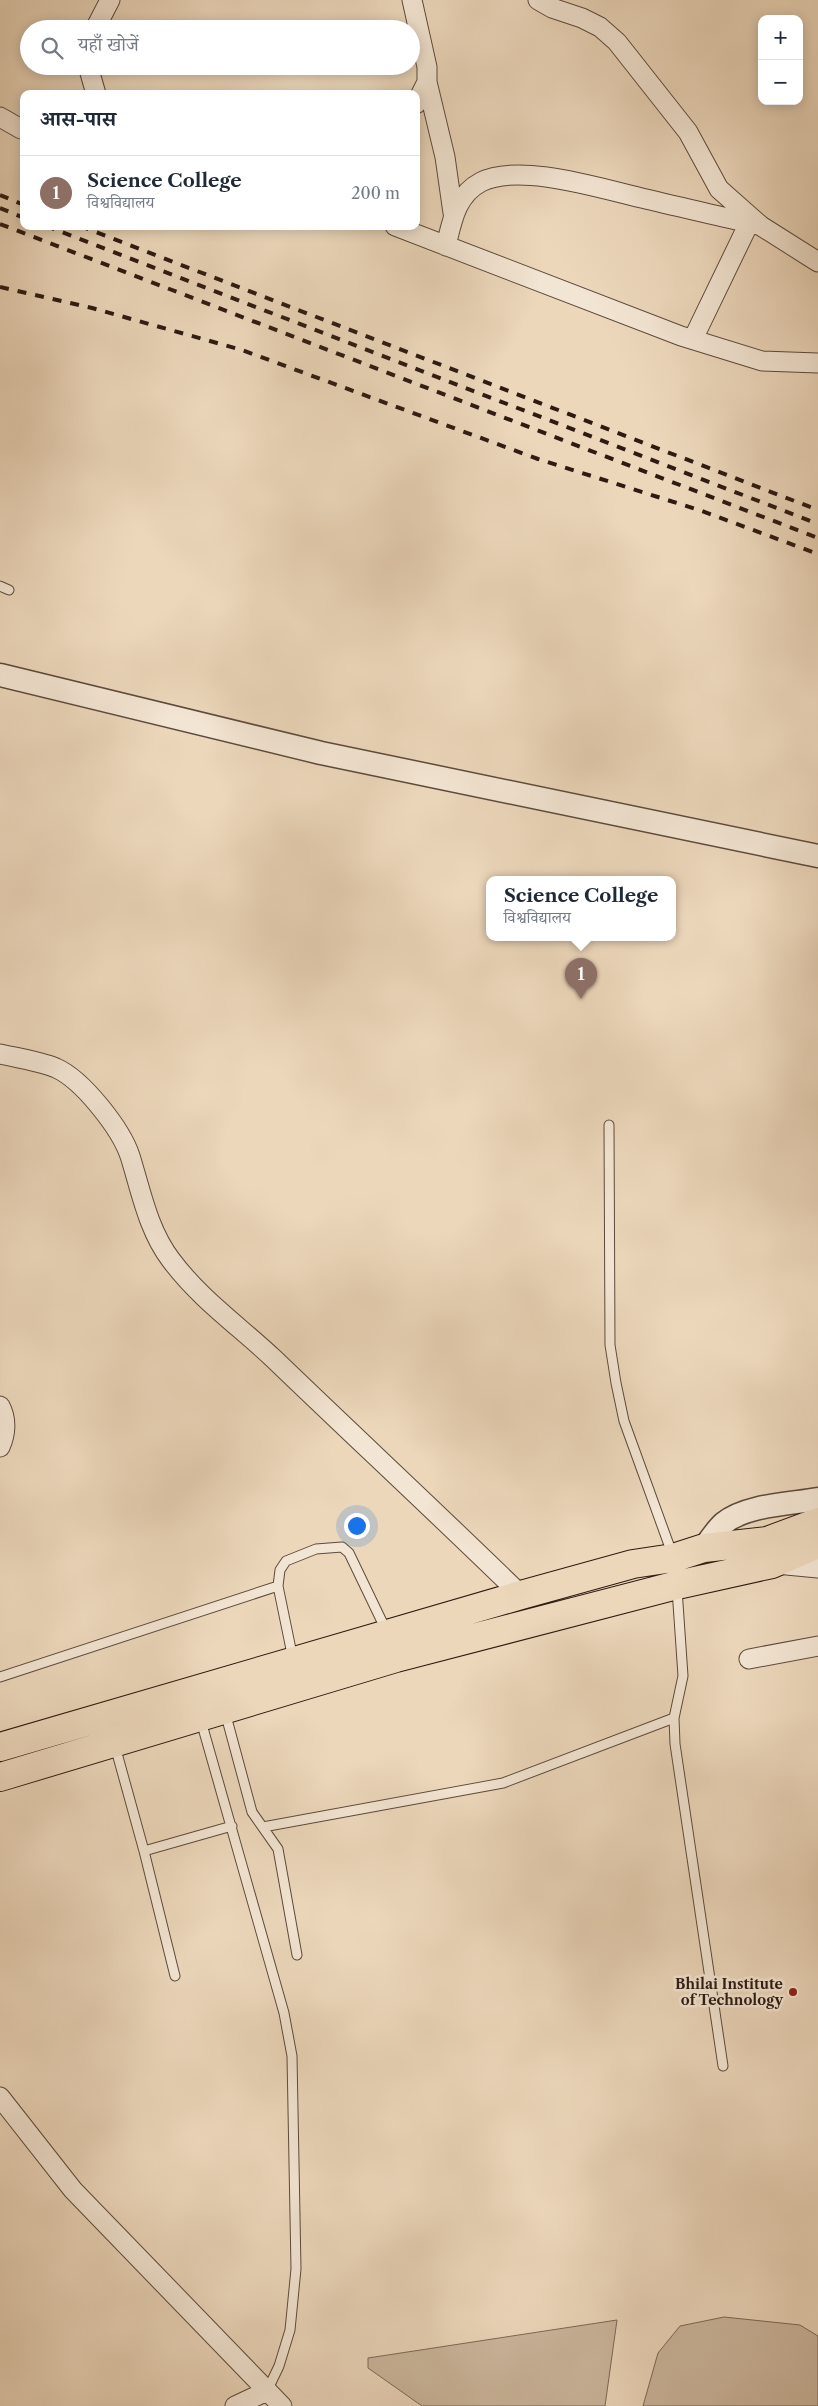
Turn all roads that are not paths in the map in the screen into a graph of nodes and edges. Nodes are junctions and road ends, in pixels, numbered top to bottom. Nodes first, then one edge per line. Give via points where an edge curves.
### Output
1 (110, 0) edge
2 (412, 0) edge
3 (538, 0) edge
4 (100, 20) edge
5 (416, 20) edge
6 (420, 36) edge
7 (91, 75) edge
8 (427, 82) junction
9 (95, 90) edge
10 (420, 96) edge
11 (0, 117) edge
12 (20, 128) edge
13 (454, 214) junction
14 (755, 225) junction
15 (404, 230) edge
16 (446, 246) junction
17 (818, 262) edge
18 (693, 339) junction
19 (818, 363) edge
20 (0, 586) edge
21 (10, 590) dead end
22 (0, 675) edge
23 (818, 856) edge
24 (0, 1054) edge
25 (609, 1125) dead end
26 (0, 1406) edge
27 (0, 1447) edge
28 (817, 1533) edge
29 (675, 1572) junction
30 (278, 1586) junction
31 (521, 1595) junction
32 (388, 1634) junction
33 (818, 1646) edge
34 (749, 1659) dead end
35 (293, 1661) junction
36 (0, 1678) edge
37 (212, 1713) junction
38 (674, 1718) junction
39 (114, 1744) junction
40 (0, 1747) edge
41 (0, 1777) edge
42 (232, 1826) junction
43 (263, 1827) junction
44 (144, 1851) junction
45 (297, 1955) dead end
46 (175, 1976) dead end
47 (723, 2066) dead end
48 (0, 2097) edge
49 (271, 2383) junction
50 (235, 2406) edge
51 (282, 2406) edge

1 - 4 street
2 - 5 street
3 - 14 street via 600,27 617,42 688,132 719,189
6 - 8 street
7 - 9 street
8 - 10 street
8 - 13 street
11 - 12 street
13 - 14 street via 458,204 482,181 502,176 534,176
13 - 16 street
14 - 17 street
14 - 18 street
15 - 16 street
16 - 18 street
18 - 19 street via 762,361
20 - 21 lane
22 - 23 street via 321,753
24 - 31 street via 57,1069 80,1085 112,1122 129,1153 149,1222 170,1259 204,1298 261,1346
25 - 29 lane via 610,1345 624,1421
26 - 27 street via 5,1432
28 - 29 main road via 704,1548
28 - 29 main road via 772,1564
29 - 31 main road via 633,1564
29 - 37 main road
29 - 38 lane via 683,1676
30 - 32 lane via 280,1570 286,1561 316,1549 342,1547 349,1553
30 - 35 lane
30 - 36 lane
31 - 32 main road
32 - 35 main road
33 - 34 street
35 - 40 main road
37 - 39 main road
37 - 42 lane
37 - 43 lane via 252,1812
38 - 43 lane via 503,1783
38 - 47 lane via 675,1744
39 - 41 main road
39 - 44 lane
42 - 44 lane
42 - 49 lane via 284,2013 292,2056 296,2269 290,2330
43 - 45 lane via 278,1849
44 - 46 lane
48 - 49 street via 73,2190
49 - 50 street
49 - 51 street

